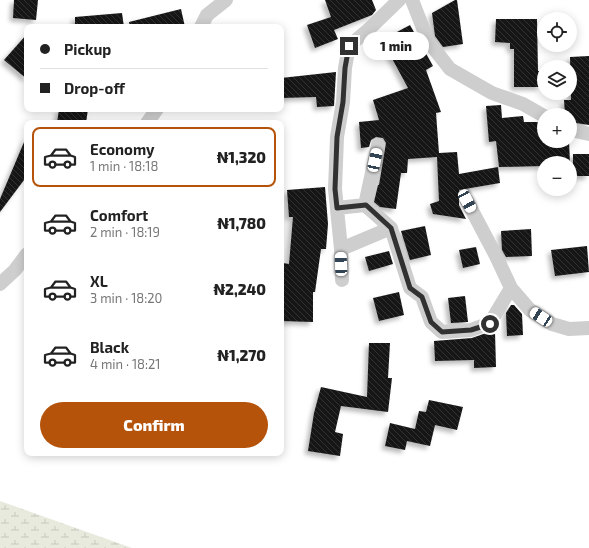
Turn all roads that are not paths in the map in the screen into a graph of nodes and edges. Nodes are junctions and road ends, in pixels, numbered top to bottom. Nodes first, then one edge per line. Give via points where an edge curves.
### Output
1 (226, 0) edge
2 (399, 0) edge
3 (412, 0) edge
4 (203, 24) edge
5 (537, 112) edge
6 (577, 131) edge
7 (589, 134) edge
8 (378, 145) dead end
9 (467, 201) dead end
10 (366, 205) junction
11 (337, 208) junction
12 (391, 228) junction
13 (341, 249) junction
14 (24, 258) edge
15 (342, 280) dead end
16 (0, 284) edge
17 (511, 288) junction
18 (589, 328) edge

1 - 4 street via 207,16
2 - 11 street via 349,46 337,137
3 - 5 street via 428,40 450,69 492,93
6 - 7 street
8 - 10 street
9 - 17 street
10 - 11 street
10 - 12 street
11 - 13 street
12 - 13 street
12 - 17 street via 410,288 422,297 431,322 442,332 471,330 490,324
13 - 15 street
14 - 16 street
17 - 18 street via 530,310 552,324 569,329

